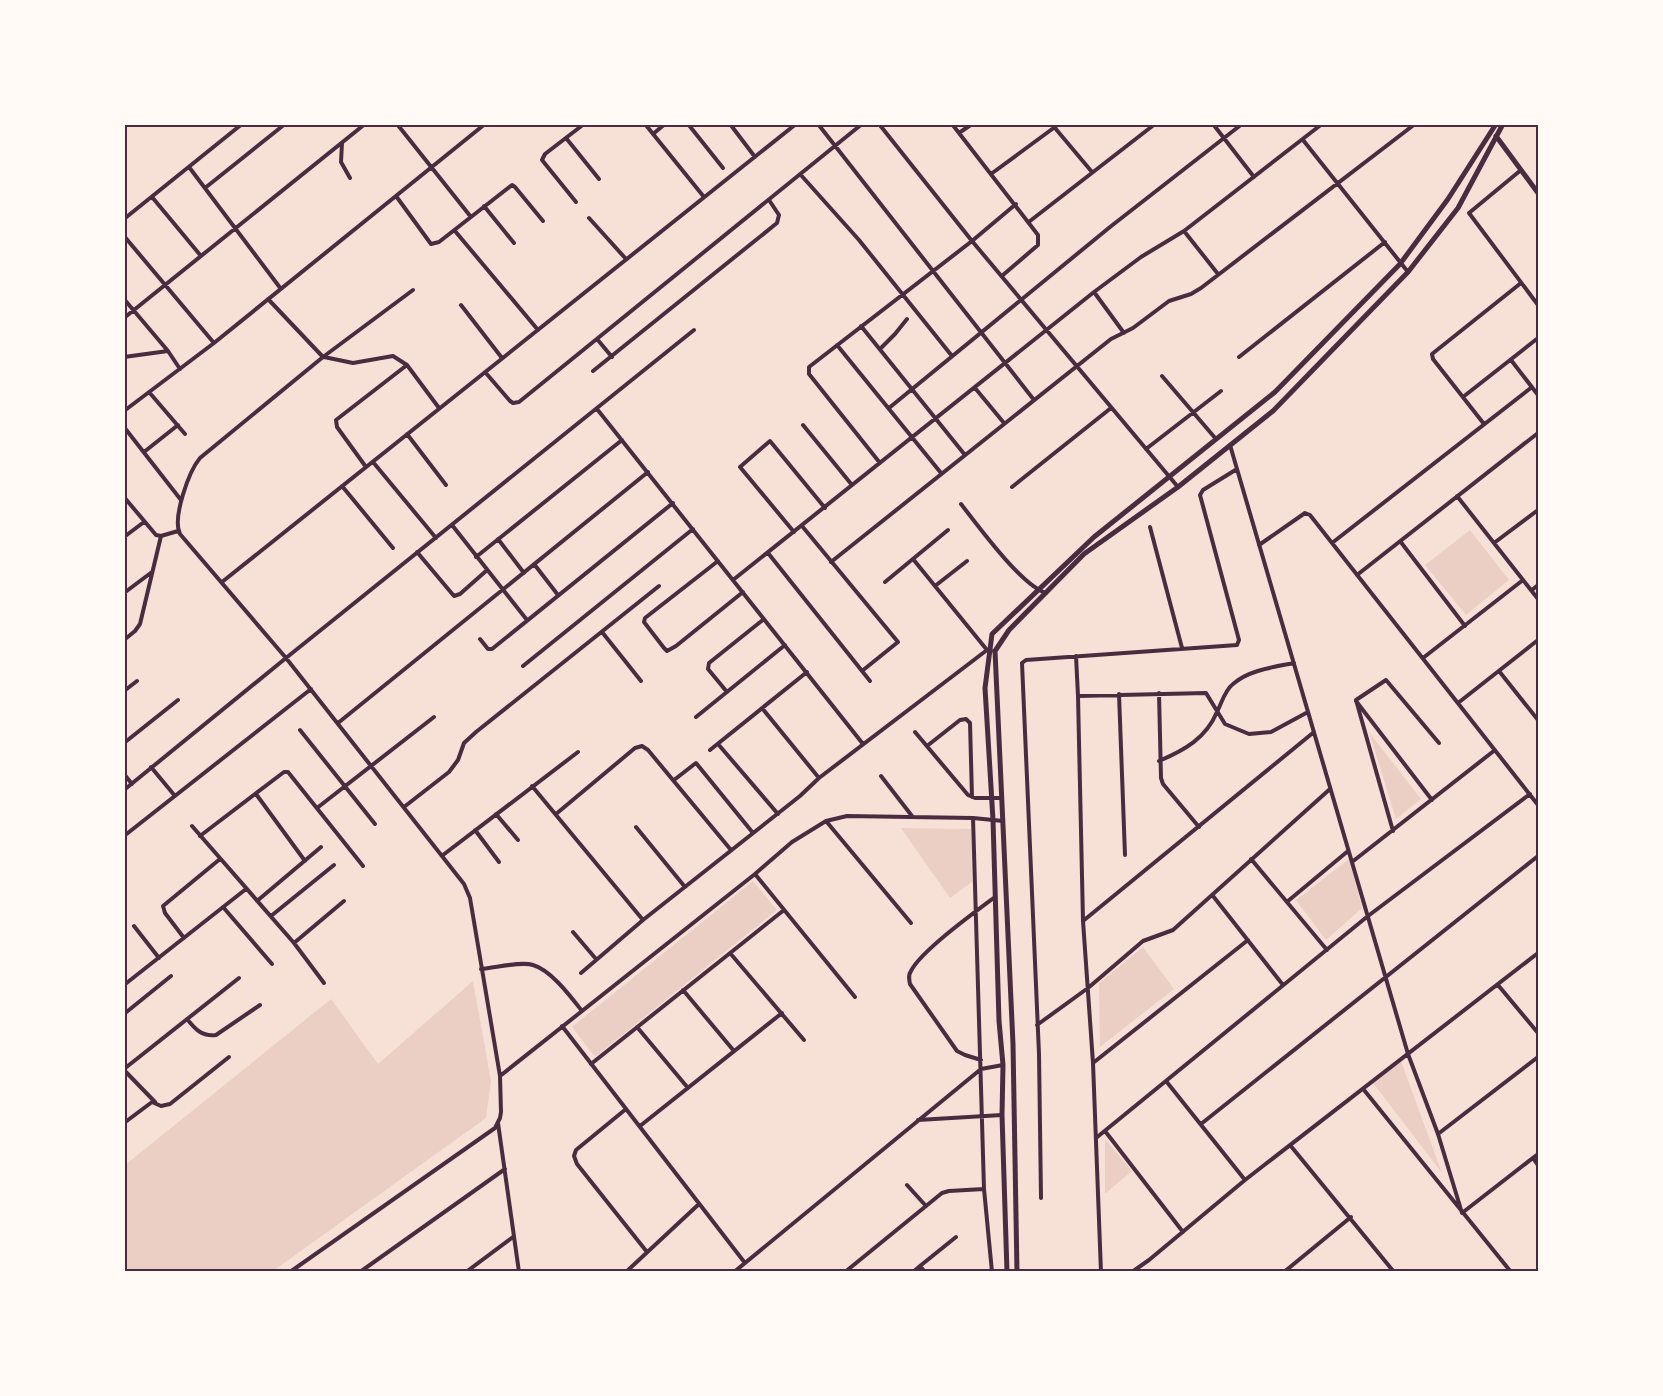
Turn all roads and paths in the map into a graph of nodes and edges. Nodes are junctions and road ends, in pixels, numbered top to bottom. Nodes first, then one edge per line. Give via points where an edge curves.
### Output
1 (242, 124) edge
2 (285, 124) edge
3 (364, 124) edge
4 (485, 124) edge
5 (584, 124) edge
6 (645, 124) edge
7 (665, 124) edge
8 (688, 124) edge
9 (730, 124) edge
10 (796, 124) edge
11 (818, 124) edge
12 (862, 124) edge
13 (879, 124) edge
14 (952, 124) edge
15 (972, 124) edge
16 (1155, 124) edge
17 (1213, 124) edge
18 (1242, 124) edge
19 (1322, 124) edge
20 (1415, 124) edge
21 (1496, 124) edge
22 (1503, 124) edge
23 (398, 125) edge
24 (1057, 126) edge
25 (959, 133) junction
26 (653, 134) junction
27 (1497, 136) junction
28 (566, 138) junction
29 (1224, 138) junction
30 (1303, 140) junction
31 (342, 142) junction
32 (835, 147) junction
33 (755, 157) junction
34 (432, 166) junction
35 (189, 167) junction
36 (723, 168) dead end
37 (1521, 170) junction
38 (1092, 172) junction
39 (800, 174) junction
40 (991, 174) junction
41 (1254, 177) junction
42 (350, 178) dead end
43 (599, 179) dead end
44 (1539, 180) edge
45 (1338, 183) junction
46 (1532, 185) junction
47 (205, 188) junction
48 (1539, 193) edge
49 (396, 196) junction
50 (152, 197) junction
51 (704, 197) junction
52 (769, 200) junction
53 (1448, 200) junction
54 (576, 202) dead end
55 (1016, 204) junction
56 (1460, 205) junction
57 (484, 206) junction
58 (471, 217) junction
59 (590, 218) dead end
60 (124, 219) edge
61 (543, 221) dead end
62 (1030, 221) junction
63 (236, 228) junction
64 (455, 231) junction
65 (1184, 231) junction
66 (124, 236) edge
67 (972, 241) junction
68 (1385, 242) junction
69 (514, 243) dead end
70 (201, 256) junction
71 (626, 259) junction
72 (1400, 264) junction
73 (933, 270) junction
74 (1408, 272) junction
75 (1218, 274) junction
76 (1003, 275) junction
77 (1521, 283) junction
78 (165, 285) junction
79 (282, 288) junction
80 (413, 290) dead end
81 (1094, 292) junction
82 (902, 294) junction
83 (268, 298) junction
84 (124, 299) edge
85 (1022, 299) junction
86 (461, 305) dead end
87 (1539, 305) edge
88 (134, 310) junction
89 (124, 318) edge
90 (907, 318) dead end
91 (861, 326) junction
92 (1047, 329) junction
93 (538, 330) junction
94 (694, 330) dead end
95 (981, 333) junction
96 (1124, 333) junction
97 (1539, 338) edge
98 (597, 339) junction
99 (214, 343) junction
100 (837, 345) junction
101 (879, 349) junction
102 (168, 351) junction
103 (952, 356) junction
104 (124, 357) edge
105 (323, 357) junction
106 (612, 357) junction
107 (1239, 357) dead end
108 (502, 358) junction
109 (1511, 360) junction
110 (1005, 364) junction
111 (407, 365) junction
112 (1077, 366) junction
113 (180, 369) junction
114 (593, 371) dead end
115 (485, 372) junction
116 (1162, 376) dead end
117 (1532, 387) junction
118 (975, 388) junction
119 (912, 389) junction
120 (1221, 391) dead end
121 (149, 392) junction
122 (1539, 395) edge
123 (1463, 397) junction
124 (1034, 400) junction
125 (439, 408) junction
126 (597, 408) junction
127 (889, 408) junction
128 (1111, 408) junction
129 (124, 411) edge
130 (1192, 412) junction
131 (936, 418) junction
132 (1005, 423) junction
133 (1484, 424) junction
134 (178, 425) junction
135 (803, 425) dead end
136 (124, 427) edge
137 (1539, 433) edge
138 (185, 434) dead end
139 (407, 435) junction
140 (912, 438) junction
141 (622, 440) junction
142 (1216, 440) junction
143 (1230, 445) junction
144 (1146, 449) junction
145 (144, 452) junction
146 (965, 455) junction
147 (373, 461) junction
148 (880, 463) junction
149 (366, 467) junction
150 (1237, 469) junction
151 (648, 472) junction
152 (940, 473) junction
153 (1169, 478) junction
154 (446, 485) dead end
155 (852, 485) junction
156 (342, 486) junction
157 (1012, 487) dead end
158 (1178, 487) junction
159 (1457, 496) junction
160 (124, 497) edge
161 (181, 501) junction
162 (673, 504) junction
163 (962, 504) dead end
164 (825, 508) junction
165 (1539, 510) edge
166 (144, 522) junction
167 (452, 525) junction
168 (802, 526) junction
169 (1150, 527) dead end
170 (693, 529) junction
171 (948, 530) dead end
172 (178, 531) junction
173 (794, 532) junction
174 (161, 536) junction
175 (124, 537) edge
176 (436, 538) junction
177 (498, 539) junction
178 (1400, 541) junction
179 (1332, 543) junction
180 (1494, 543) junction
181 (1259, 545) junction
182 (393, 548) dead end
183 (417, 552) junction
184 (768, 553) junction
185 (476, 556) junction
186 (913, 559) junction
187 (718, 561) junction
188 (967, 561) dead end
189 (831, 562) junction
190 (534, 564) junction
191 (152, 571) junction
192 (486, 571) junction
193 (524, 573) junction
194 (1357, 575) junction
195 (733, 580) junction
196 (1523, 580) junction
197 (222, 582) junction
198 (885, 582) dead end
199 (1539, 585) edge
200 (659, 586) dead end
201 (935, 586) junction
202 (1036, 590) junction
203 (1532, 590) junction
204 (502, 591) junction
205 (124, 592) edge
206 (743, 592) junction
207 (1047, 594) junction
208 (558, 595) junction
209 (1539, 599) edge
210 (527, 620) junction
211 (765, 620) junction
212 (1465, 626) junction
213 (602, 632) junction
214 (480, 639) dead end
215 (124, 640) edge
216 (1539, 640) edge
217 (785, 645) junction
218 (1182, 648) junction
219 (990, 651) junction
220 (1076, 656) junction
221 (286, 658) junction
222 (1423, 658) junction
223 (1294, 663) junction
224 (523, 666) dead end
225 (862, 671) junction
226 (1499, 671) junction
227 (807, 672) junction
228 (137, 681) dead end
229 (641, 681) dead end
230 (870, 681) dead end
231 (311, 689) junction
232 (124, 691) edge
233 (727, 692) junction
234 (1159, 693) junction
235 (1119, 694) junction
236 (1078, 696) junction
237 (178, 700) dead end
238 (1356, 700) junction
239 (1458, 703) junction
240 (762, 708) junction
241 (1308, 712) junction
242 (1217, 713) junction
243 (434, 717) dead end
244 (696, 717) dead end
245 (1539, 720) edge
246 (338, 723) junction
247 (300, 730) dead end
248 (915, 732) dead end
249 (1314, 732) junction
250 (124, 743) edge
251 (1439, 743) dead end
252 (718, 744) junction
253 (863, 744) junction
254 (927, 746) junction
255 (710, 750) dead end
256 (1495, 750) junction
257 (578, 752) dead end
258 (1160, 761) junction
259 (372, 766) junction
260 (151, 767) junction
261 (124, 774) edge
262 (881, 776) dead end
263 (819, 778) junction
264 (674, 780) junction
265 (132, 784) junction
266 (345, 786) junction
267 (532, 786) junction
268 (1330, 789) junction
269 (124, 790) edge
270 (256, 794) junction
271 (1530, 794) junction
272 (175, 796) junction
273 (972, 797) junction
274 (991, 798) junction
275 (1002, 798) junction
276 (1432, 800) junction
277 (1539, 805) edge
278 (317, 807) junction
279 (404, 807) junction
280 (496, 814) junction
281 (556, 814) junction
282 (778, 814) junction
283 (913, 817) junction
284 (973, 818) junction
285 (993, 820) junction
286 (826, 821) junction
287 (1003, 821) junction
288 (375, 824) dead end
289 (192, 826) dead end
290 (636, 827) dead end
291 (1199, 827) junction
292 (475, 830) junction
293 (1393, 831) junction
294 (753, 833) junction
295 (124, 836) edge
296 (200, 836) junction
297 (518, 840) dead end
298 (321, 847) dead end
299 (731, 850) junction
300 (1348, 851) junction
301 (443, 855) junction
302 (1125, 855) dead end
303 (1539, 856) edge
304 (220, 859) junction
305 (1251, 859) junction
306 (305, 861) junction
307 (499, 862) dead end
308 (1352, 862) junction
309 (334, 865) dead end
310 (363, 866) dead end
311 (755, 874) junction
312 (685, 887) junction
313 (246, 889) junction
314 (1213, 896) junction
315 (995, 897) junction
316 (344, 901) dead end
317 (1288, 901) junction
318 (257, 902) junction
319 (223, 907) junction
320 (784, 910) junction
321 (976, 912) junction
322 (271, 916) junction
323 (1368, 916) junction
324 (643, 920) junction
325 (1083, 921) junction
326 (911, 923) dead end
327 (134, 926) dead end
328 (573, 932) dead end
329 (184, 938) junction
330 (1248, 940) junction
331 (294, 943) junction
332 (1327, 950) junction
333 (730, 953) junction
334 (1539, 953) edge
335 (159, 958) junction
336 (596, 959) junction
337 (272, 964) dead end
338 (481, 969) junction
339 (581, 973) dead end
340 (171, 976) dead end
341 (1385, 976) junction
342 (239, 978) dead end
343 (324, 983) dead end
344 (124, 985) edge
345 (1283, 985) junction
346 (1498, 985) junction
347 (1088, 988) junction
348 (683, 990) junction
349 (855, 998) dead end
350 (260, 1005) dead end
351 (582, 1011) junction
352 (782, 1013) junction
353 (124, 1014) edge
354 (187, 1019) junction
355 (1037, 1025) junction
356 (562, 1026) junction
357 (637, 1027) junction
358 (1539, 1033) edge
359 (804, 1040) dead end
360 (734, 1051) junction
361 (1408, 1054) junction
362 (229, 1057) dead end
363 (1539, 1057) edge
364 (981, 1060) junction
365 (1093, 1063) junction
366 (591, 1064) junction
367 (1003, 1065) junction
368 (124, 1070) edge
369 (981, 1070) junction
370 (500, 1076) junction
371 (1166, 1081) junction
372 (688, 1088) junction
373 (1364, 1090) junction
374 (155, 1102) junction
375 (626, 1109) junction
376 (1002, 1115) junction
377 (981, 1116) junction
378 (917, 1120) junction
379 (498, 1122) junction
380 (124, 1123) edge
381 (1201, 1124) junction
382 (640, 1126) junction
383 (1105, 1131) junction
384 (1438, 1134) junction
385 (1095, 1138) junction
386 (1290, 1145) junction
387 (1539, 1154) edge
388 (1533, 1158) junction
389 (1539, 1165) edge
390 (505, 1169) junction
391 (1245, 1180) junction
392 (907, 1185) dead end
393 (984, 1189) junction
394 (1041, 1198) dead end
395 (699, 1204) junction
396 (926, 1206) junction
397 (1462, 1213) junction
398 (1351, 1217) junction
399 (1183, 1232) junction
400 (956, 1236) dead end
401 (513, 1237) junction
402 (647, 1252) junction
403 (745, 1263) junction
404 (920, 1266) junction
405 (1138, 1270) edge
406 (846, 1271) edge
407 (290, 1272) edge
408 (360, 1272) edge
409 (466, 1272) edge
410 (519, 1272) edge
411 (626, 1272) edge
412 (734, 1272) edge
413 (913, 1272) edge
414 (925, 1272) edge
415 (992, 1272) edge
416 (1007, 1272) edge
417 (1017, 1272) edge
418 (1101, 1272) edge
419 (1132, 1272) edge
420 (1284, 1272) edge
421 (1394, 1272) edge
422 (1511, 1272) edge

1 - 35 street
2 - 47 street
3 - 31 street
4 - 34 street
5 - 28 street
6 - 26 street
7 - 26 street
8 - 36 street
9 - 33 street
10 - 33 street
11 - 32 street
12 - 32 street
13 - 67 street
14 - 25 street
15 - 25 street
16 - 38 street
17 - 29 street
18 - 29 street
19 - 30 street
20 - 45 street
21 - 53 main road
22 - 27 main road
23 - 34 street
24 - 38 street
24 - 40 street
25 - 40 street
26 - 51 street
27 - 37 main road
27 - 56 main road
28 - 43 street
28 - 54 street via 542,160
29 - 41 street
29 - 85 street
30 - 41 street
30 - 45 street
31 - 42 street via 341,162
31 - 63 street
32 - 39 street
32 - 73 street
33 - 51 street
34 - 49 street
34 - 58 street
35 - 47 street
35 - 50 street
37 - 46 main road
37 - 77 street via 1469,213
38 - 62 street
39 - 52 street
39 - 82 street
40 - 55 street
41 - 65 street
44 - 46 street
45 - 68 street
45 - 75 street
46 - 48 main road
47 - 63 street
49 - 64 street via 431,244
49 - 79 street
50 - 60 street
50 - 70 street
51 - 71 street
52 - 98 street
52 - 106 street via 779,215 777,223
53 - 56 main road
53 - 72 main road
55 - 62 street
55 - 67 street
56 - 74 main road
57 - 58 street
57 - 61 street via 512,185
57 - 69 street
58 - 64 street
59 - 71 street
62 - 76 street via 1038,235 1038,245
63 - 70 street
63 - 79 street
64 - 93 street
65 - 75 street
65 - 81 street
66 - 78 street
67 - 73 street
67 - 76 street
68 - 72 street
68 - 107 street
70 - 78 street
71 - 93 street
72 - 74 street
72 - 142 main road via 1275,392
73 - 82 street
73 - 95 street
74 - 143 main road via 1273,411
75 - 96 street via 1191,294 1169,301
76 - 85 street
77 - 87 street
77 - 123 street via 1432,354
78 - 88 street
78 - 99 street
79 - 83 street
80 - 105 street
81 - 92 street
81 - 96 street
82 - 91 street
82 - 103 street
83 - 99 street
83 - 105 street
84 - 88 street
85 - 92 street
85 - 95 street
86 - 108 street
88 - 89 street
88 - 102 street
90 - 101 street
91 - 100 street
91 - 101 street
92 - 110 street
92 - 112 street
93 - 108 street
94 - 126 street
95 - 103 street
95 - 110 street
96 - 112 street
97 - 109 street
98 - 106 street
98 - 115 street via 516,403
99 - 113 street
100 - 127 street
100 - 148 street via 808,372
101 - 119 street
102 - 104 street
102 - 113 street
103 - 119 street
105 - 111 street via 353,363 393,356
105 - 161 street via 200,458 193,466
106 - 114 street
108 - 115 street
109 - 117 street
109 - 123 street
110 - 118 street
110 - 124 street
111 - 125 street
111 - 149 street via 336,420
112 - 124 street
112 - 128 street
113 - 121 street
115 - 125 street
116 - 130 street
117 - 122 street
117 - 133 street
118 - 131 street
118 - 132 street
119 - 127 street
119 - 131 street
120 - 130 street
121 - 129 street
121 - 134 street
123 - 133 street
124 - 132 street
125 - 139 street
126 - 141 street
126 - 167 street
127 - 140 street
128 - 144 street
128 - 157 street
130 - 142 street
130 - 144 street
131 - 140 street
131 - 146 street
132 - 146 street
133 - 179 street
134 - 138 street
134 - 145 street
135 - 155 street
136 - 145 street
137 - 159 street
139 - 147 street
139 - 154 street
140 - 148 street
140 - 152 street
141 - 151 street
141 - 177 street
142 - 153 main road
143 - 150 street
143 - 158 main road
144 - 153 street
145 - 161 street
146 - 152 street
147 - 149 street
147 - 176 street
148 - 155 street
149 - 156 street
150 - 181 street
150 - 218 street via 1200,495 1238,643
151 - 162 street
151 - 190 street
152 - 189 street
153 - 158 street
153 - 202 main road via 1094,537
155 - 164 street
156 - 182 street
156 - 197 street
158 - 207 main road via 1084,554
159 - 178 street
159 - 180 street
160 - 166 street
161 - 172 street
162 - 170 street
162 - 208 street
163 - 202 street
164 - 168 street
164 - 173 street via 770,441 740,466
165 - 180 street
166 - 174 street
166 - 175 street
167 - 176 street
167 - 185 street
168 - 173 street
168 - 189 street
169 - 218 street
170 - 187 street
170 - 224 street
171 - 186 street
172 - 174 street
172 - 197 street
173 - 184 street
174 - 191 street
176 - 183 street
177 - 185 street
177 - 193 street
178 - 194 street
178 - 212 street
179 - 181 street via 1307,513
179 - 194 street
180 - 196 street
181 - 223 street
183 - 192 street via 454,596
183 - 221 street
184 - 195 street
184 - 225 street
185 - 192 street
186 - 198 street
186 - 201 street
187 - 195 street
187 - 206 street via 645,618 664,648 667,651 676,646
188 - 201 street
189 - 225 street via 898,642
190 - 193 street
190 - 208 street
191 - 205 street
191 - 215 street via 140,624
192 - 204 street
193 - 204 street
194 - 222 street
195 - 206 street
196 - 203 street
196 - 212 street
197 - 221 street
199 - 203 street
200 - 213 street
201 - 219 street
202 - 207 street
202 - 219 main road via 992,634
203 - 209 street
204 - 210 street
204 - 246 street
206 - 211 street
207 - 219 main road
208 - 210 street
210 - 214 street via 491,650
211 - 217 street
211 - 233 street via 709,663 708,669
212 - 222 street
213 - 229 street
213 - 279 street via 476,732 464,743 459,760 449,772
216 - 226 street
217 - 227 street
217 - 233 street
218 - 220 street
219 - 253 street
219 - 274 main road via 986,688
219 - 275 main road
220 - 236 street
220 - 355 street via 1026,660 1022,667
221 - 231 street
221 - 260 street
222 - 239 street
223 - 241 street
223 - 242 street via 1253,673 1235,682
225 - 230 street
226 - 239 street
226 - 245 street
227 - 240 street
227 - 253 street
228 - 232 street
231 - 246 street
231 - 272 street
233 - 244 street
234 - 235 street
234 - 242 street via 1206,693
234 - 258 street
235 - 236 street
235 - 302 street
236 - 325 street
237 - 250 street
238 - 251 street via 1386,680
238 - 276 street
238 - 293 street
239 - 256 street
240 - 252 street
240 - 263 street
241 - 242 street via 1271,732 1259,734 1230,728
241 - 249 street
242 - 258 street via 1196,741
243 - 259 street
246 - 259 street
247 - 266 street
248 - 254 street
249 - 268 street
249 - 291 street
252 - 255 street
252 - 282 street
253 - 263 street
254 - 273 street
254 - 273 street via 960,720 970,723
256 - 271 street
256 - 276 street
257 - 267 street
258 - 291 street via 1163,784
259 - 266 street
259 - 279 street
260 - 265 street
260 - 272 street
261 - 265 street
262 - 283 street
263 - 282 street
264 - 281 street via 648,750 638,746
264 - 294 street via 696,762
264 - 299 street
265 - 269 street
266 - 278 street
266 - 288 street
267 - 280 street
267 - 281 street
268 - 300 street
268 - 305 street
270 - 278 street via 288,772
270 - 296 street
270 - 306 street
271 - 277 street
271 - 323 street
272 - 295 street
273 - 274 street
274 - 275 street
274 - 285 main road
275 - 287 main road
276 - 293 street
278 - 310 street
279 - 301 street
280 - 292 street
280 - 297 street
281 - 324 street
282 - 294 street
283 - 284 street
283 - 286 street via 847,816
284 - 285 street
284 - 321 street
285 - 287 street
285 - 315 main road
286 - 311 street via 792,842
286 - 326 street
287 - 417 main road via 1016,1114
289 - 296 street
290 - 312 street
291 - 325 street
292 - 301 street
292 - 307 street
293 - 308 street
294 - 299 street
296 - 304 street
298 - 306 street
299 - 312 street
300 - 308 street
300 - 317 street
301 - 338 street via 467,890
303 - 341 street
304 - 313 street
304 - 329 street via 163,906
305 - 314 street
305 - 317 street
306 - 318 street
308 - 323 street
309 - 322 street
311 - 320 street
311 - 351 street
312 - 324 street
313 - 318 street
313 - 319 street
314 - 330 street
314 - 347 street via 1173,930 1143,941
315 - 321 street
315 - 367 main road
316 - 331 street
317 - 332 street
318 - 322 street
319 - 329 street
319 - 337 street
320 - 333 street
320 - 349 street
321 - 364 street
321 - 364 street via 916,962 909,974 910,984 957,1051
322 - 331 street
323 - 332 street
323 - 341 street
324 - 336 street
325 - 347 street
327 - 335 street
328 - 336 street
329 - 335 street
330 - 345 street
330 - 365 street
331 - 343 street
332 - 345 street
333 - 348 street
333 - 352 street
334 - 346 street
335 - 344 street
336 - 339 street
338 - 351 street via 536,966 559,984
338 - 370 street
340 - 353 street
341 - 361 street
341 - 381 street
342 - 354 street
345 - 371 street
346 - 358 street
346 - 361 street
347 - 355 street
347 - 365 street
348 - 357 street
348 - 360 street
350 - 354 street via 216,1035 200,1033
351 - 356 street
352 - 359 street
352 - 360 street
354 - 368 street
355 - 394 street
356 - 366 street
356 - 370 street
357 - 366 street
357 - 372 street
360 - 372 street
361 - 373 street
361 - 384 street
362 - 374 street via 170,1104 161,1106
363 - 384 street
364 - 369 street
365 - 385 street
366 - 375 street
367 - 369 street
367 - 376 main road
368 - 374 street
369 - 377 street
369 - 378 street
370 - 379 street
371 - 381 street
371 - 383 street
372 - 382 street
373 - 386 street
373 - 397 street
374 - 380 street
375 - 382 street
375 - 402 street via 576,1150 574,1156
376 - 377 street
376 - 416 main road
377 - 378 street
377 - 393 street
378 - 403 street
379 - 390 street
379 - 407 street via 487,1134
381 - 391 street
382 - 395 street
383 - 385 street
383 - 399 street
384 - 397 street
385 - 418 street
386 - 391 street
386 - 398 street
387 - 388 street
388 - 389 street
388 - 397 street
390 - 401 street
390 - 408 street
391 - 399 street
392 - 396 street
393 - 396 street via 942,1193
393 - 415 street
395 - 402 street
395 - 403 street
396 - 406 street
397 - 422 street
398 - 420 street
398 - 421 street
399 - 405 street
400 - 404 street
401 - 409 street
401 - 410 street
402 - 411 street
403 - 412 street
404 - 413 street
404 - 414 street
405 - 419 street

